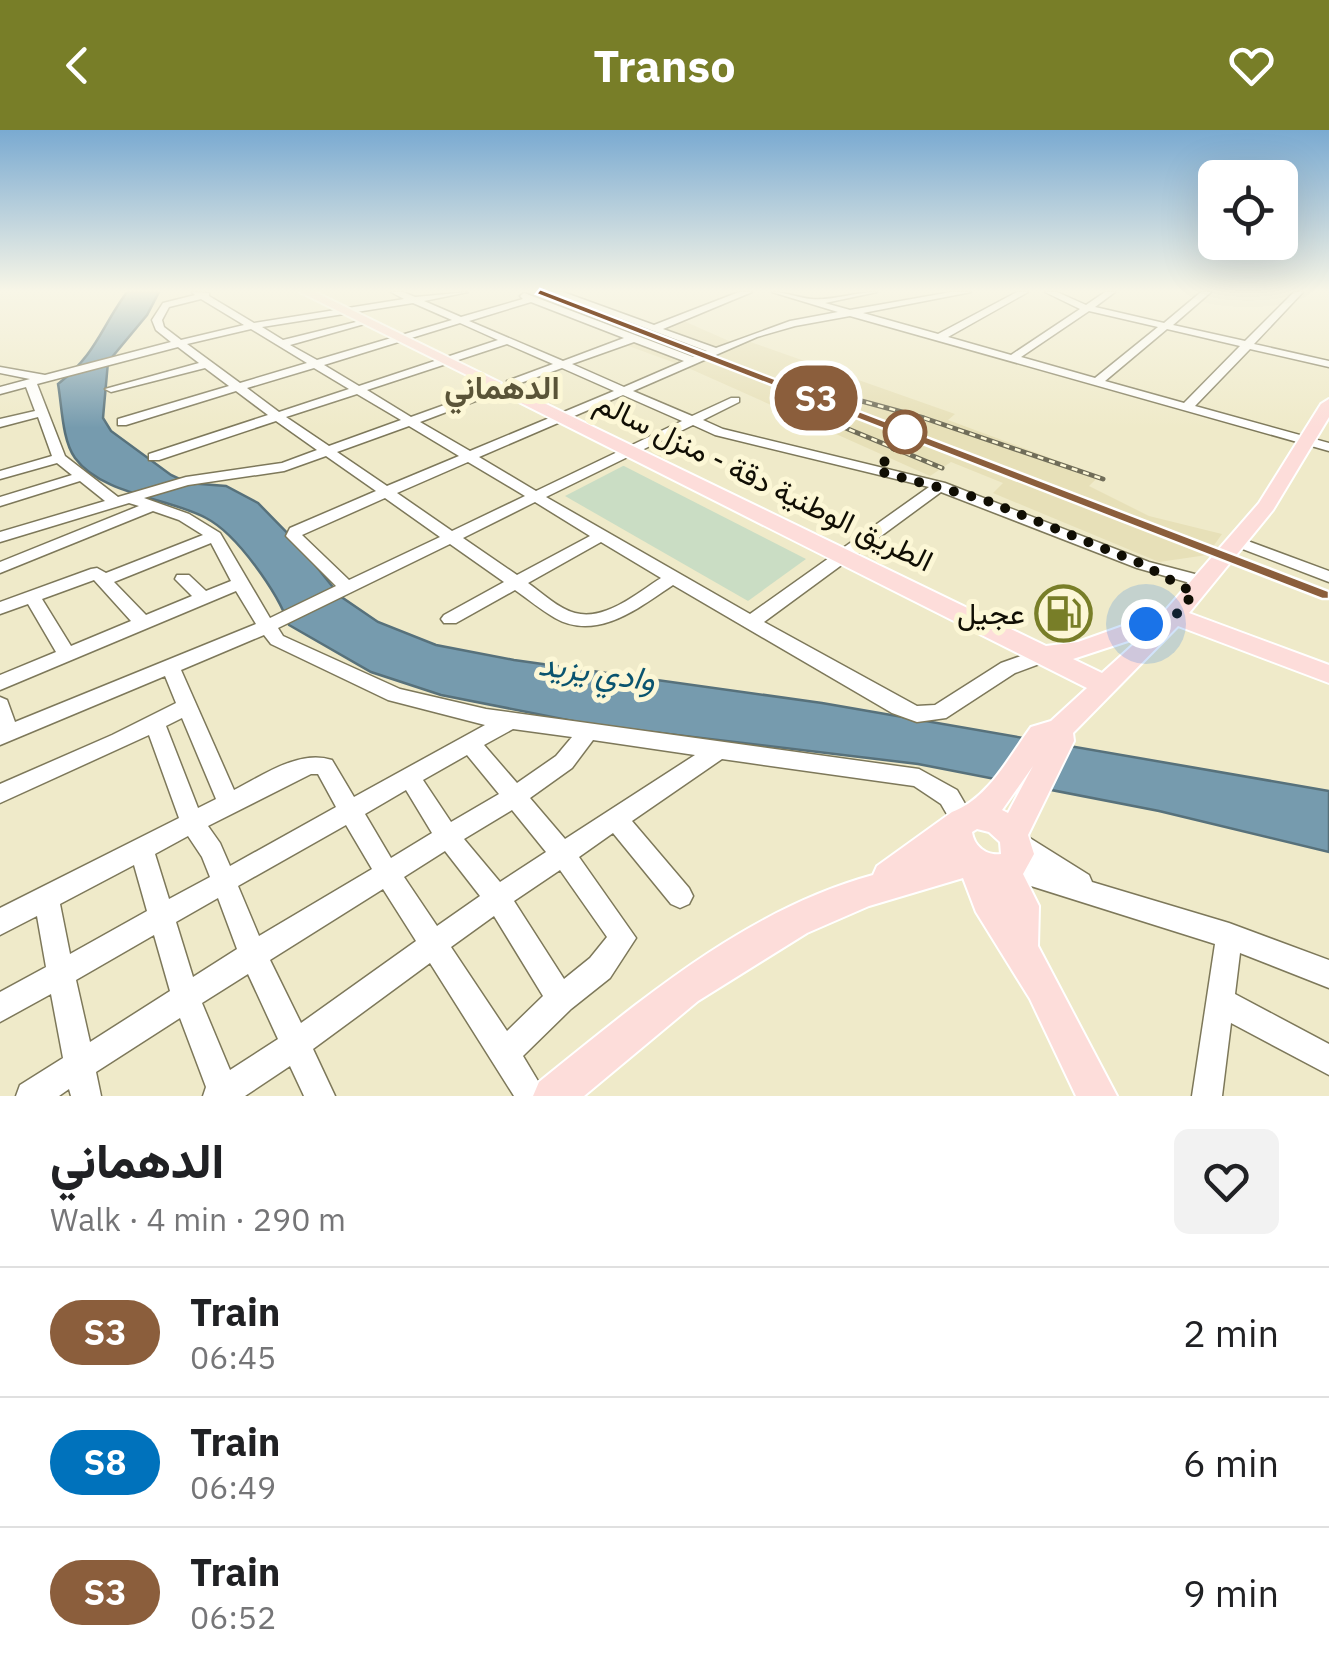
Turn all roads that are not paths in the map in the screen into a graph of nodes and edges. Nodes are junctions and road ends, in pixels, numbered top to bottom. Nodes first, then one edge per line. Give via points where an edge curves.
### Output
1 (171, 337) edge
2 (204, 337) edge
3 (270, 337) edge
4 (307, 337) edge
5 (405, 337) edge
6 (502, 337) edge
7 (676, 337) edge
8 (750, 337) edge
9 (946, 337) edge
10 (1044, 337) edge
11 (1151, 337) edge
12 (1214, 337) edge
13 (1256, 337) edge
14 (402, 338) junction
15 (634, 338) joint
16 (509, 340) junction
17 (178, 343) junction
18 (281, 344) junction
19 (1249, 345) junction
20 (715, 351) junction
21 (1014, 357) junction
22 (692, 361) junction
23 (448, 362) junction
24 (207, 364) junction
25 (316, 364) junction
26 (562, 364) junction
27 (1329, 364) edge
28 (0, 370) edge
29 (48, 379) junction
30 (1098, 382) junction
31 (30, 384) junction
32 (239, 387) junction
33 (501, 388) junction
34 (111, 389) dead end
35 (359, 390) junction
36 (0, 391) edge
37 (622, 391) junction
38 (735, 400) dead end
39 (1187, 407) junction
40 (42, 413) junction
41 (1326, 413) edge
42 (278, 417) junction
43 (562, 418) junction
44 (408, 420) junction
45 (693, 421) junction
46 (122, 422) dead end
47 (0, 423) edge
48 (1304, 440) junction
49 (1329, 448) edge
50 (328, 452) junction
51 (632, 452) junction
52 (470, 456) junction
53 (154, 457) dead end
54 (59, 458) junction
55 (3, 474) edge
56 (82, 476) junction
57 (940, 486) junction
58 (388, 492) junction
59 (538, 497) junction
60 (7, 500) edge
61 (131, 501) junction
62 (25, 529) junction
63 (215, 536) junction
64 (601, 536) junction
65 (0, 537) edge
66 (451, 538) junction
67 (1238, 542) junction
68 (843, 557) junction
69 (0, 568) edge
70 (1328, 574) edge
71 (672, 578) junction
72 (106, 579) junction
73 (182, 579) dead end
74 (242, 582) junction
75 (515, 585) junction
76 (1199, 588) junction
77 (346, 590) junction
78 (32, 596) junction
79 (204, 598) junction
80 (0, 608) edge
81 (1175, 616) junction
82 (450, 619) dead end
83 (144, 624) junction
84 (749, 624) junction
85 (266, 627) junction
86 (68, 655) junction
87 (1044, 655) junction
88 (170, 666) junction
89 (1329, 674) edge
90 (0, 683) edge
91 (1106, 686) junction
92 (0, 705) edge
93 (187, 706) junction
94 (510, 720) junction
95 (154, 721) junction
96 (588, 732) junction
97 (4, 736) edge
98 (469, 742) junction
99 (720, 750) junction
100 (409, 777) junction
101 (1020, 788) junction
102 (0, 794) edge
103 (510, 796) junction
104 (228, 802) junction
105 (350, 810) junction
106 (616, 819) junction
107 (192, 822) junction
108 (966, 822) junction
109 (447, 836) junction
110 (141, 848) junction
111 (564, 856) junction
112 (999, 856) junction
113 (387, 873) junction
114 (225, 880) junction
115 (865, 892) junction
116 (680, 896) dead end
117 (46, 898) junction
118 (497, 898) junction
119 (164, 916) junction
120 (0, 922) edge
121 (1229, 936) junction
122 (436, 945) junction
123 (253, 955) junction
124 (60, 973) junction
125 (1329, 974) edge
126 (186, 998) junction
127 (561, 999) junction
128 (1219, 1001) junction
129 (0, 1008) edge
130 (296, 1045) junction
131 (505, 1053) junction
132 (1329, 1060) edge
133 (79, 1066) junction
134 (222, 1095) edge
135 (31, 1096) edge
136 (86, 1096) edge
137 (320, 1096) edge
138 (532, 1096) edge
139 (552, 1096) edge
140 (1097, 1096) edge
141 (1206, 1096) edge

1 - 17 street
2 - 17 street
3 - 18 street
4 - 18 street
5 - 14 street
6 - 16 street
7 - 20 street
8 - 20 street
9 - 21 street
10 - 21 street
11 - 30 street
12 - 19 street
13 - 19 street
14 - 23 main road, الطريق الوطنية دقة - منزل سالم
14 - 25 street
15 - 22 street
15 - 26 street
16 - 23 street
16 - 26 street
17 - 24 street
17 - 29 street
18 - 25 street
19 - 27 street
19 - 39 street
20 - 22 street
21 - 30 street
22 - 37 street
23 - 33 main road, الطريق الوطنية دقة - منزل سالم
23 - 35 street
24 - 32 street
24 - 34 street
25 - 32 street
25 - 35 street
26 - 33 street
26 - 37 street
28 - 29 street
29 - 31 street
30 - 39 street
31 - 36 street
31 - 40 street
32 - 42 street
32 - 46 street
33 - 43 main road, الطريق الوطنية دقة - منزل سالم
33 - 44 street
35 - 42 street
35 - 44 street
37 - 43 street
37 - 45 street
38 - 45 street
39 - 48 street
40 - 47 street
40 - 54 street
41 - 48 main road
42 - 50 street
42 - 53 street
43 - 51 main road, الطريق الوطنية دقة - منزل سالم
43 - 52 street
44 - 50 street
44 - 52 street
45 - 51 street
45 - 57 street via 732,437
48 - 49 street
48 - 67 main road via 1278,490
50 - 58 street
50 - 61 street via 284,468 186,482
51 - 59 street
51 - 68 main road, الطريق الوطنية دقة - منزل سالم
52 - 58 street
52 - 59 street
54 - 55 street
54 - 56 street
55 - 60 street
56 - 60 street
56 - 61 street
57 - 68 street
57 - 76 street
58 - 66 street
58 - 77 street via 294,533
59 - 64 street
59 - 66 street
60 - 62 street
61 - 62 street
61 - 63 street via 184,517
61 - 69 street
62 - 65 street
63 - 72 street
63 - 74 street
64 - 71 street
64 - 75 street
66 - 75 street
66 - 77 street
67 - 70 street
67 - 76 main road
68 - 84 street
68 - 87 main road, الطريق الوطنية دقة - منزل سالم
71 - 75 street via 618,612 588,622 564,616
71 - 84 street
72 - 78 street via 92,573
72 - 83 street
73 - 79 street
74 - 79 street
74 - 85 street
75 - 82 street
76 - 81 main road
77 - 85 street
78 - 80 street
78 - 86 street
79 - 83 street
81 - 87 main road via 1094,646
81 - 89 main road
81 - 91 main road
83 - 86 street
84 - 87 street via 916,714 939,713 1008,668
85 - 88 street
85 - 94 street via 291,648 395,695
86 - 90 street
87 - 91 main road, الطريق الوطنية دقة - منزل سالم
88 - 93 street
88 - 97 street
91 - 101 main road via 1053,735
92 - 97 street
93 - 95 street
93 - 104 street
94 - 96 street
94 - 98 street
95 - 102 street
95 - 107 street
96 - 99 street
96 - 103 street via 554,771
98 - 100 street
98 - 103 street
99 - 106 street
99 - 108 street via 919,778 949,797
100 - 105 street
100 - 109 street
101 - 108 main road
101 - 112 main road
103 - 109 street
103 - 111 street
104 - 105 street via 316,765 329,770
104 - 107 street
105 - 113 street
105 - 114 street
106 - 111 street
106 - 116 street
107 - 110 street
107 - 114 street
108 - 112 main road via 996,821
108 - 112 main road via 958,845
108 - 115 main road
109 - 113 street
109 - 118 street
110 - 117 street
110 - 119 street
111 - 118 street
111 - 127 street via 624,938
112 - 115 main road
112 - 121 street
112 - 140 main road via 980,887 1022,950
113 - 122 street
113 - 123 street
114 - 119 street
114 - 123 street
115 - 139 main road via 795,922 684,988
117 - 120 street
117 - 124 street
118 - 122 street
118 - 127 street
119 - 124 street
119 - 126 street
121 - 125 street
121 - 128 street
122 - 130 street
122 - 131 street
123 - 126 street
123 - 130 street
124 - 129 street
124 - 133 street
126 - 133 street
126 - 134 street
127 - 131 street
128 - 132 street
128 - 141 street
130 - 134 street
130 - 137 street
131 - 138 street
133 - 135 street
133 - 136 street

